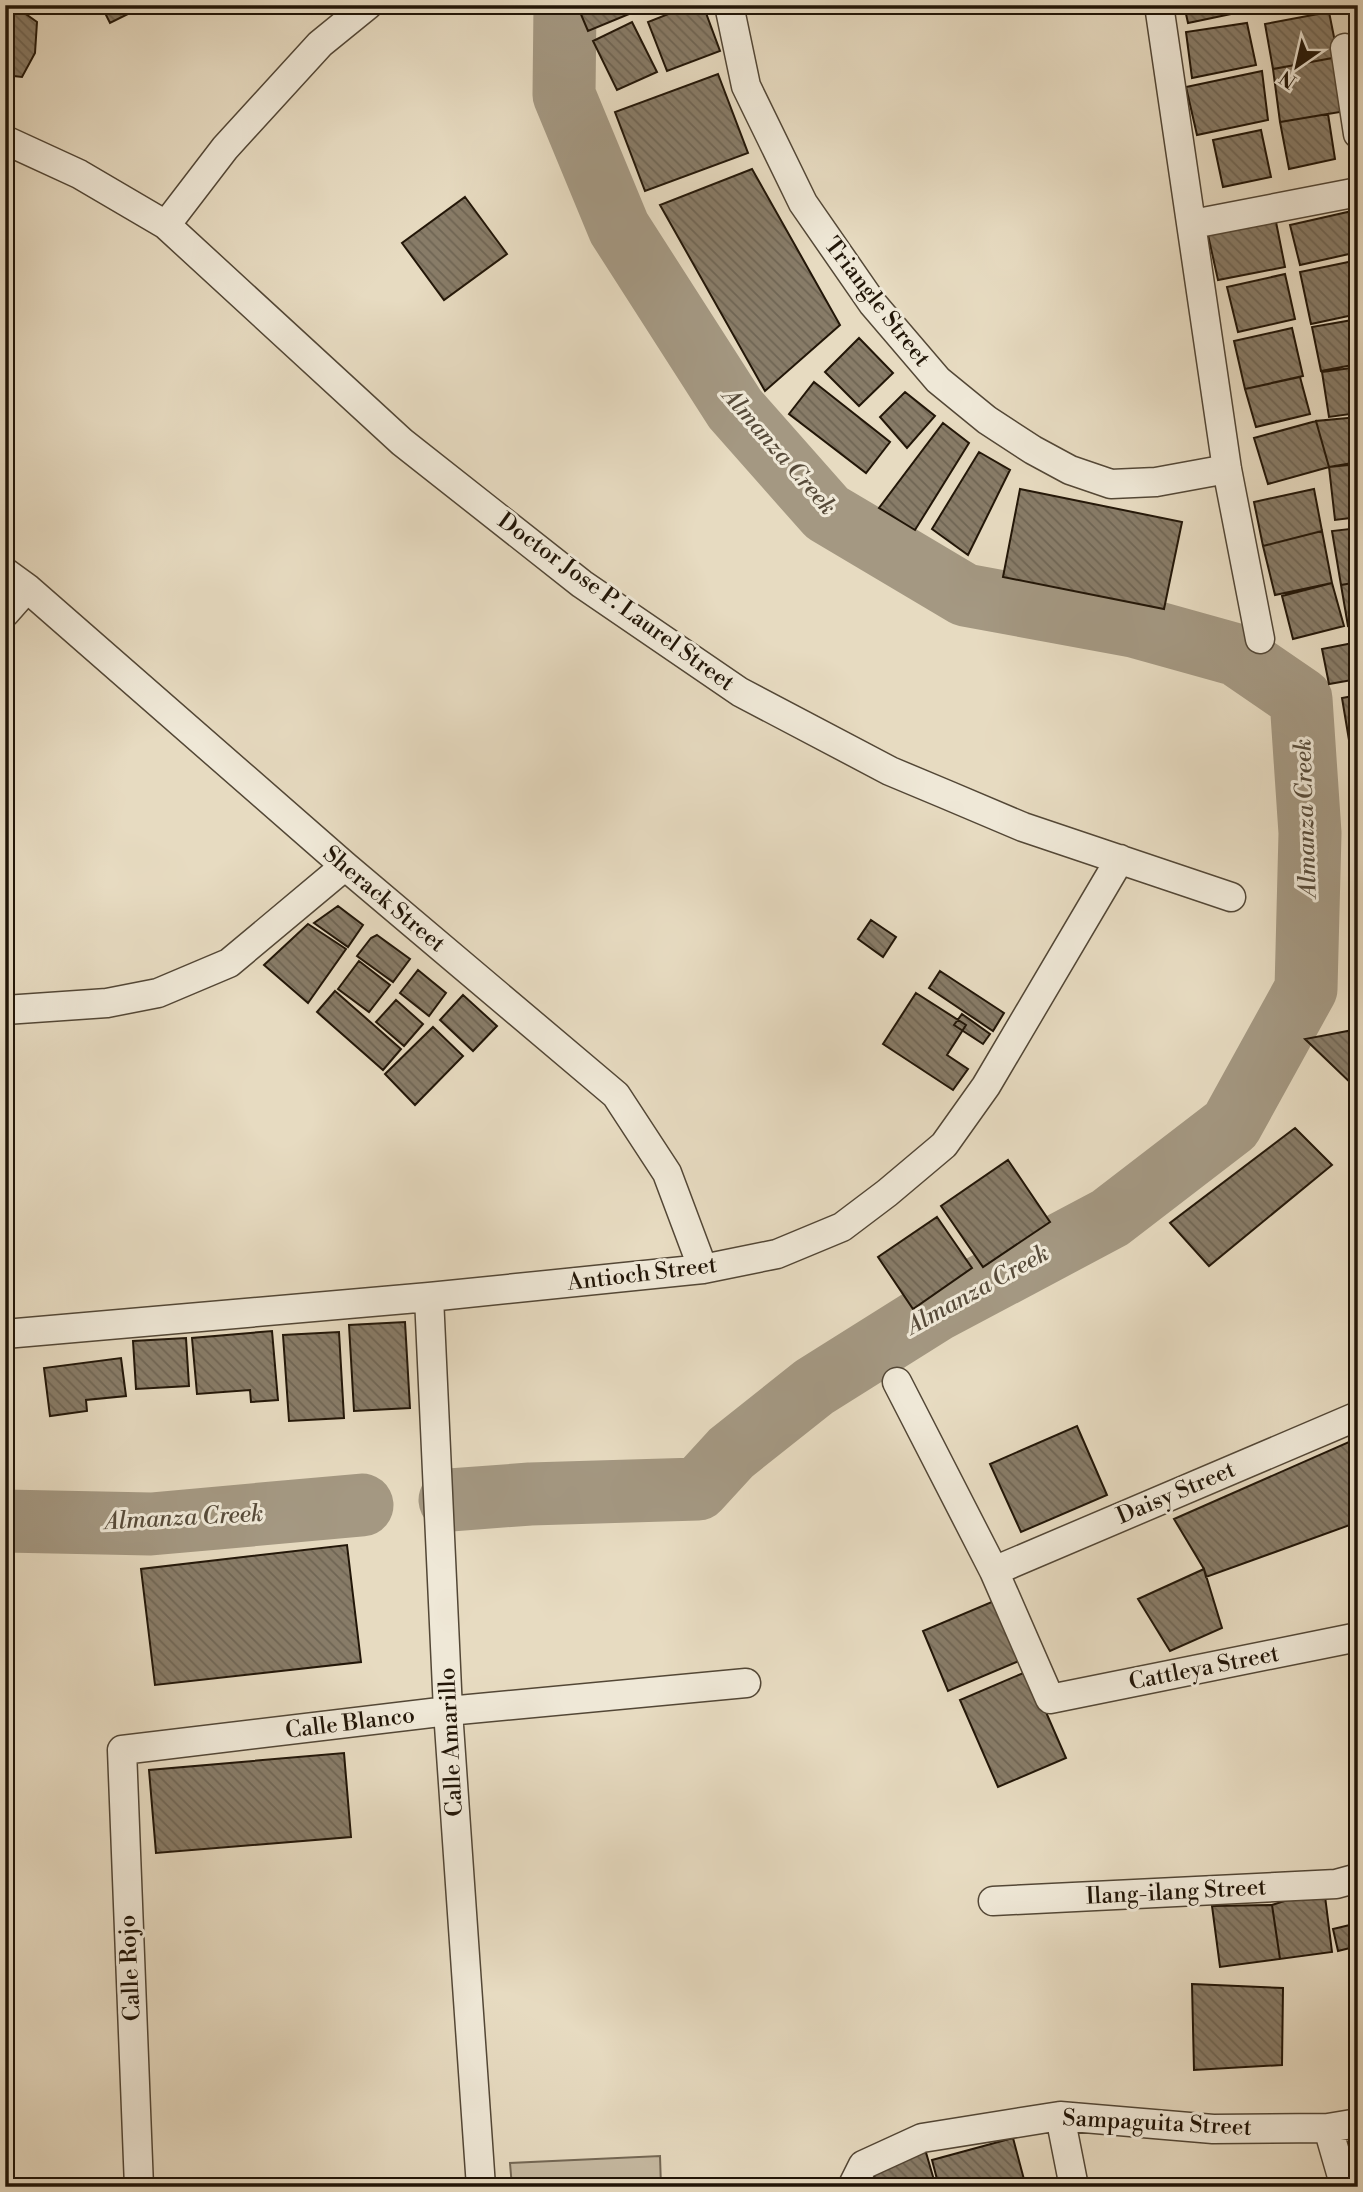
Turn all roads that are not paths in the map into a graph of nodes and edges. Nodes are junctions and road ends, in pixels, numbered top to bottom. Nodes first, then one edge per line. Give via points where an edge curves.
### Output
1 (729, 5) edge
2 (1159, 5) edge
3 (361, 8) edge
4 (1345, 48) dead end
5 (1358, 134) edge
6 (5, 141) edge
7 (1358, 192) edge
8 (1192, 224) junction
9 (166, 225) junction
10 (1227, 469) junction
11 (16, 580) edge
12 (5, 613) edge
13 (1260, 639) dead end
14 (1120, 859) junction
15 (345, 866) junction
16 (1231, 897) dead end
17 (5, 1010) edge
18 (703, 1269) junction
19 (429, 1297) junction
20 (5, 1334) edge
21 (897, 1382) dead end
22 (1358, 1416) edge
23 (994, 1571) junction
24 (1358, 1637) edge
25 (746, 1683) dead end
26 (448, 1711) junction
27 (121, 1750) joint
28 (1358, 1878) edge
29 (993, 1901) dead end
30 (1060, 2116) junction
31 (1358, 2123) edge
32 (1328, 2128) junction
33 (861, 2180) edge
34 (139, 2187) edge
35 (481, 2187) edge
36 (1074, 2187) edge
37 (1345, 2187) edge

1 - 10 street, Triangle Street via 746,86 803,203 873,304 938,380 986,420 1033,450 1070,470 1111,484 1156,482
2 - 8 street
3 - 9 street via 320,44 225,148
4 - 5 street
6 - 9 street, Doctor Jose P. Laurel Street via 79,174
7 - 8 street
8 - 10 street
9 - 14 street, Doctor Jose P. Laurel Street via 402,442 582,584 740,692 890,771 1024,827
10 - 13 street
11 - 12 street
11 - 15 street, Sherack Street
14 - 16 street, Doctor Jose P. Laurel Street
14 - 18 street, Antioch Street via 986,1087 944,1145 842,1227 777,1254
15 - 17 street via 229,962 158,993 107,1003
15 - 18 street, Sherack Street via 616,1095 667,1173
18 - 19 street, Antioch Street
19 - 20 street, Antioch Street
19 - 26 street, Calle Amarillo
21 - 23 street
22 - 23 street, Daisy Street
23 - 24 street, Cattleya Street via 1050,1699
25 - 26 street, Calle Blanco
26 - 27 street, Calle Blanco
26 - 35 street, Calle Amarillo
27 - 34 street, Calle Rojo
28 - 29 street, Ilang-ilang Street via 1336,1884
30 - 32 street, Sampaguita Street via 1213,2129
30 - 33 street, Sampaguita Street via 922,2138
30 - 36 street
31 - 32 street, Sampaguita Street
32 - 37 street

